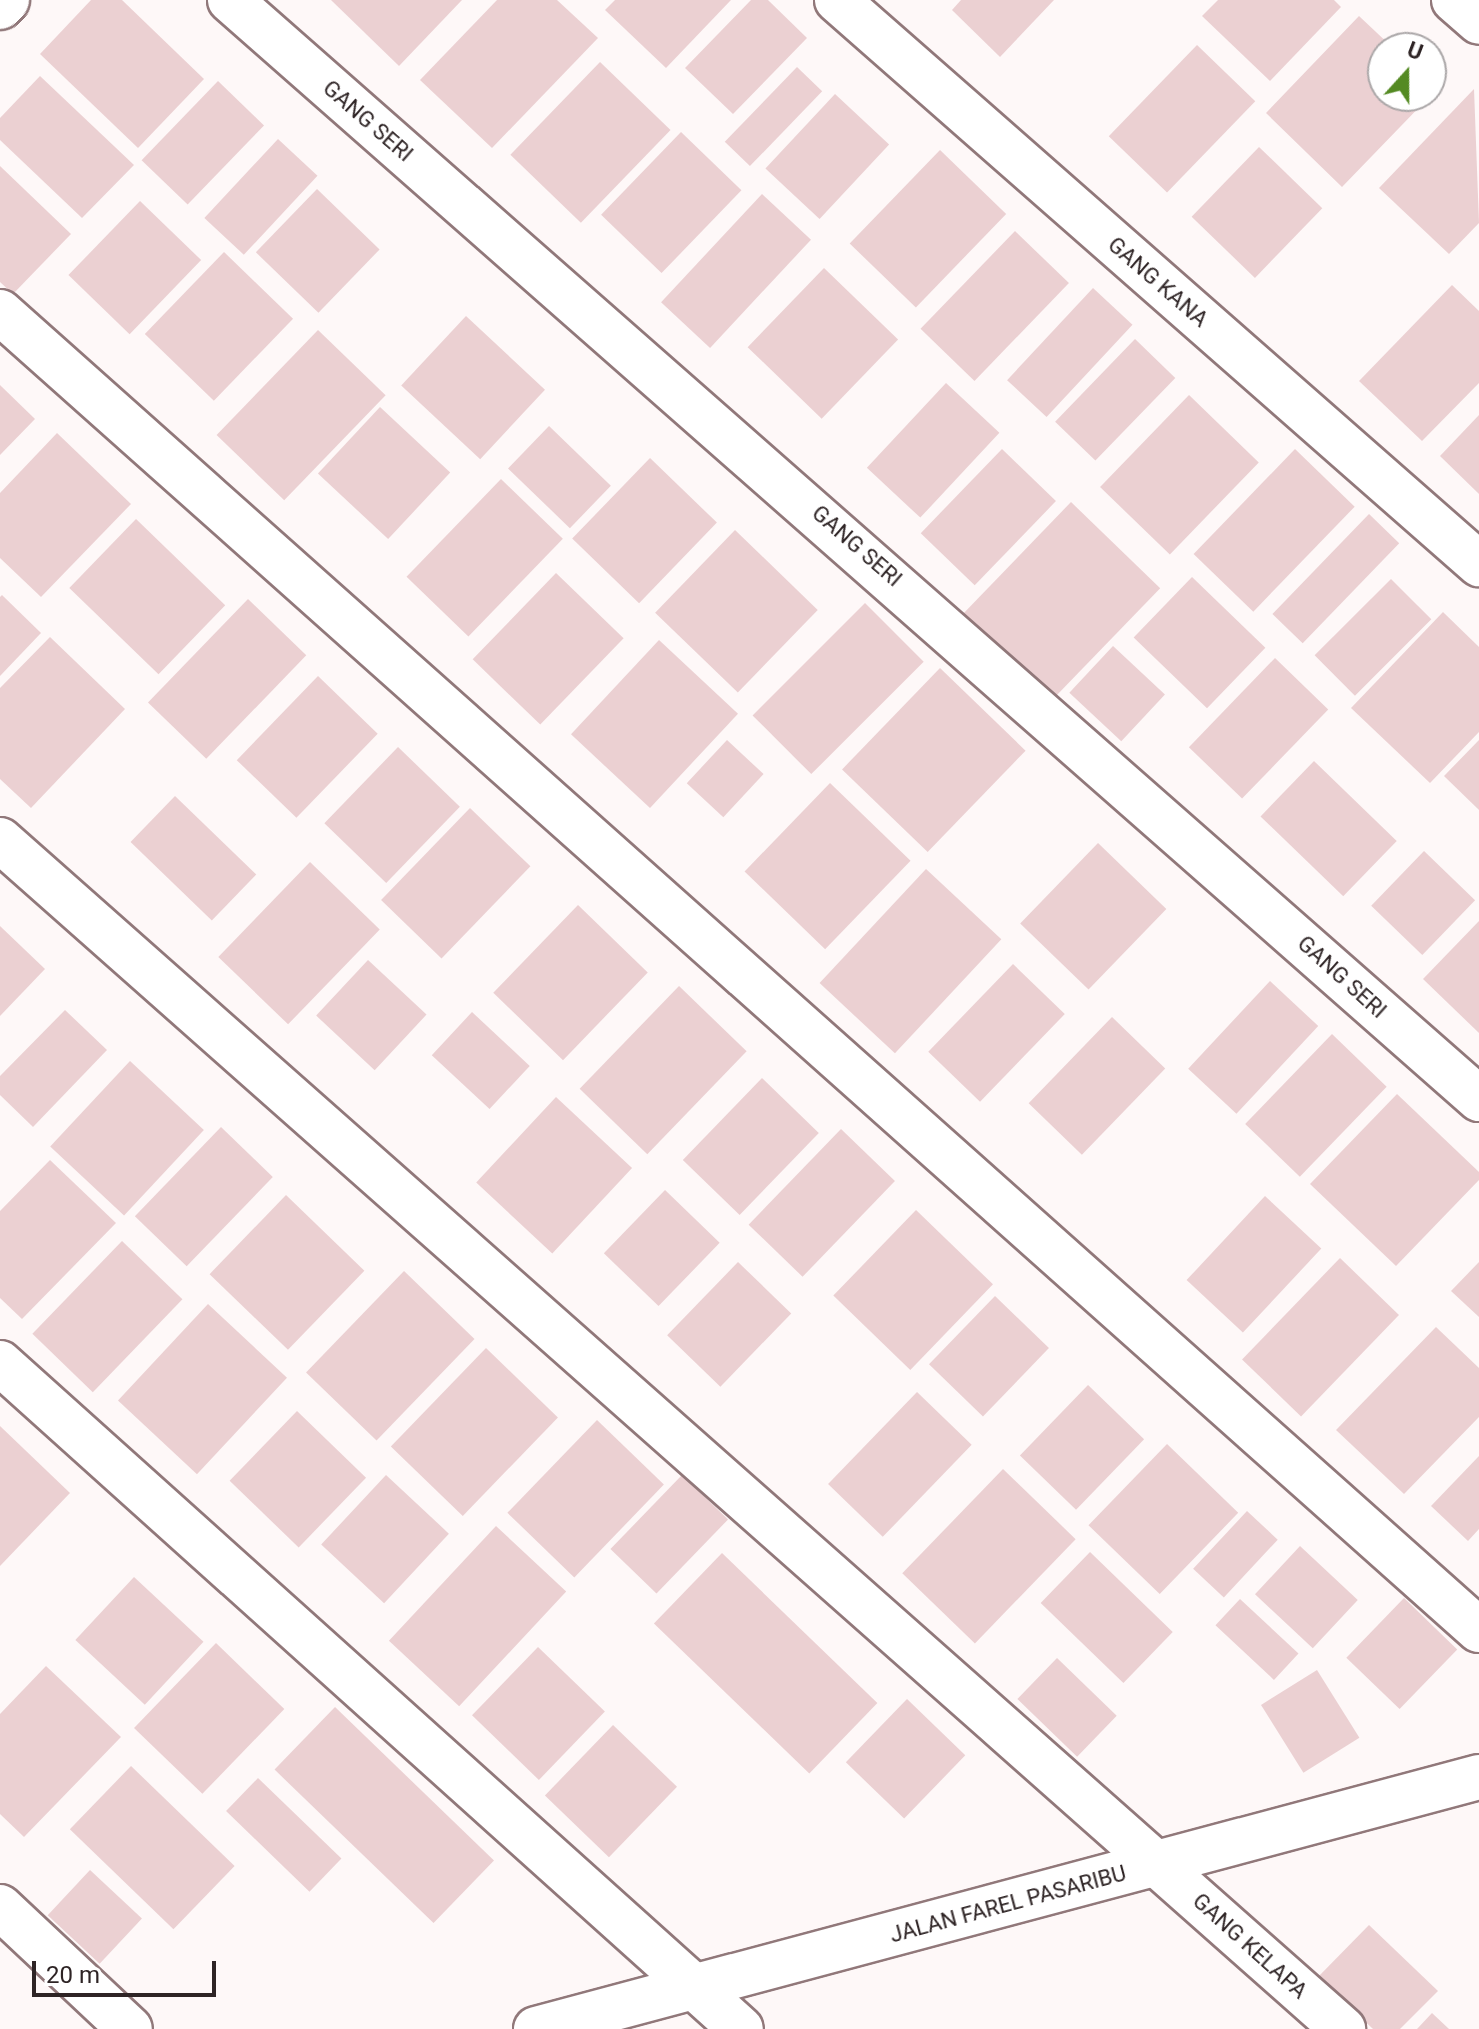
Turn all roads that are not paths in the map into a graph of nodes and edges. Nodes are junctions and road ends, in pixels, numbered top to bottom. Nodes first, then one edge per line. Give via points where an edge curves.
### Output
1 (7, 0) edge
2 (230, 0) edge
3 (837, 0) edge
4 (1454, 0) edge
5 (0, 7) edge
6 (1479, 22) edge
7 (0, 312) edge
8 (1479, 564) edge
9 (0, 840) edge
10 (1479, 1099) edge
11 (0, 1363) edge
12 (1479, 1630) edge
13 (1479, 1777) edge
14 (1157, 1863) junction
15 (0, 1907) edge
16 (696, 1990) junction
17 (130, 2029) edge
18 (536, 2029) edge
19 (741, 2029) edge
20 (1343, 2029) edge

1 - 5 street
2 - 10 street, GANG SERI
3 - 8 street, GANG KANA
4 - 6 street
7 - 12 street
9 - 14 street, GANG KELAPA
11 - 16 street
13 - 14 street, JALAN FAREL PASARIBU
14 - 16 street, JALAN FAREL PASARIBU
14 - 20 street, GANG KELAPA
15 - 17 street
16 - 18 street, JALAN FAREL PASARIBU
16 - 19 street

